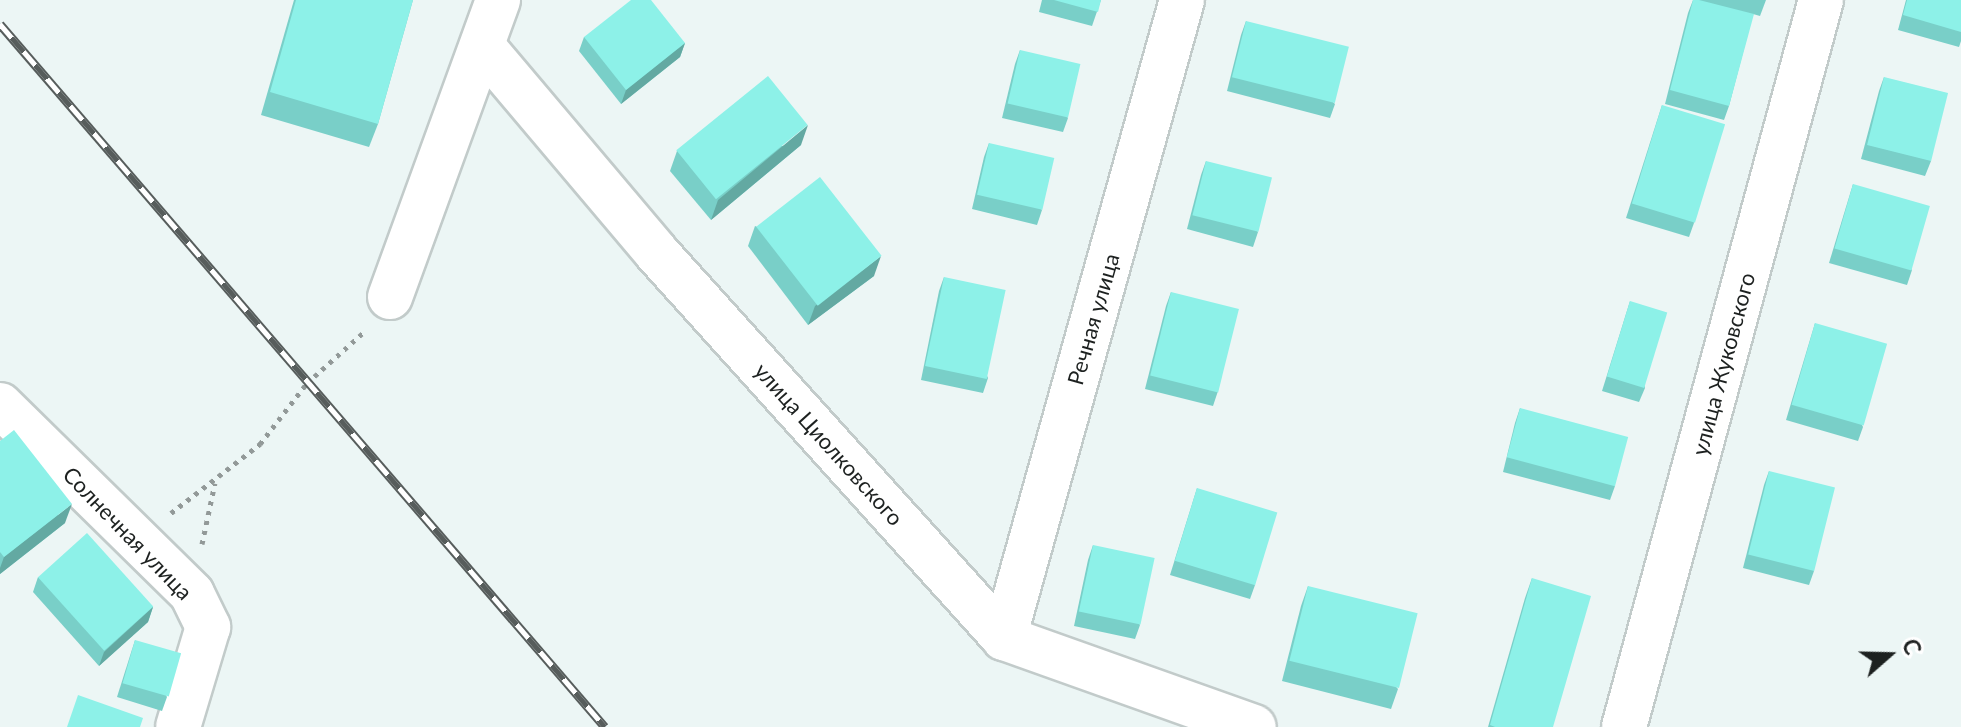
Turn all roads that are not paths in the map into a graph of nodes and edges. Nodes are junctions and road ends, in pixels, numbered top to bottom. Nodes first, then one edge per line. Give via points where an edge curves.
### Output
1 (498, 0) edge
2 (1182, 0) edge
3 (1821, 0) edge
4 (483, 47) junction
5 (390, 297) road end
6 (0, 405) edge
7 (1004, 638) junction
8 (178, 727) edge
9 (1254, 727) edge
10 (1624, 727) edge

1 - 4 street
2 - 7 street, Речная улица
3 - 10 street, улица Жуковского
4 - 5 street
4 - 7 street, улица Циолковского via 656,252
6 - 8 street, Солнечная улица via 192,594 208,627
7 - 9 street, улица Циолковского

